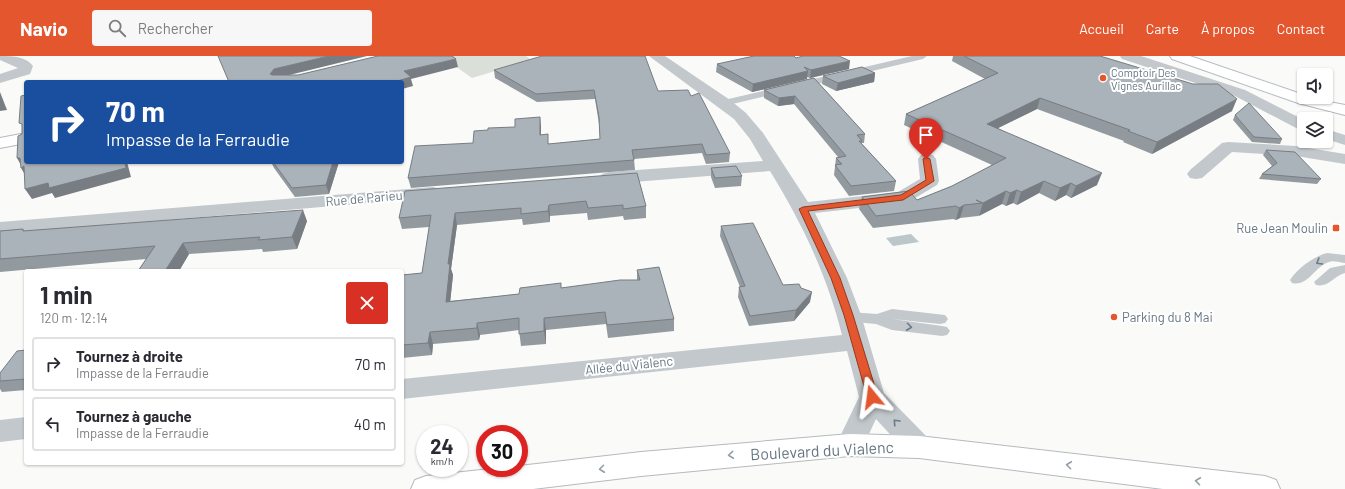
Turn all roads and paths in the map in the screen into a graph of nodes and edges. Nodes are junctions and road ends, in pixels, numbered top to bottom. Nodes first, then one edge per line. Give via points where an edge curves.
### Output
1 (2, 56) edge
2 (656, 56) edge
3 (923, 56) edge
4 (1127, 56) edge
5 (1177, 56) edge
6 (1194, 56) edge
7 (0, 79) edge
8 (1297, 91) edge
9 (724, 103) junction
10 (1332, 104) edge
11 (1345, 110) edge
12 (1297, 122) edge
13 (1333, 136) edge
14 (24, 138) edge
15 (1345, 140) edge
16 (0, 144) edge
17 (926, 159) dead end
18 (1345, 159) edge
19 (775, 165) junction
20 (1196, 174) dead end
21 (593, 180) edge
22 (451, 191) edge
23 (803, 209) junction
24 (0, 228) edge
25 (1345, 259) edge
26 (1345, 269) edge
27 (1297, 280) dead end
28 (1321, 282) dead end
29 (849, 317) junction
30 (941, 325) dead end
31 (856, 342) junction
32 (404, 389) edge
33 (872, 397) junction
34 (24, 428) edge
35 (0, 431) edge
36 (850, 446) junction
37 (919, 447) junction
38 (426, 489) edge
39 (1265, 489) edge

1 - 7 street via 26,66 24,71
2 - 9 street
3 - 9 lane
4 - 12 street via 1240,94
5 - 11 main road via 1303,100
6 - 8 main road
9 - 19 street via 740,116
10 - 11 main road
13 - 15 street
14 - 16 main road
17 - 23 street via 930,181 903,197
18 - 20 street via 1296,151 1228,147
19 - 21 street
19 - 23 street
22 - 24 street, Rue de Parieu
23 - 29 street via 836,278
25 -> 27 lane via 1327,257
26 - 28 lane via 1335,271
29 - 30 lane via 878,319 892,324
29 - 31 street
31 - 32 street, Allée du Vialenc
31 - 33 street
33 - 36 street
37 -> 33 street
34 - 35 street
36 - 37 main road, Boulevard du Vialenc
36 -> 38 main road, Boulevard du Vialenc via 664,462
39 -> 37 main road, Boulevard du Vialenc

